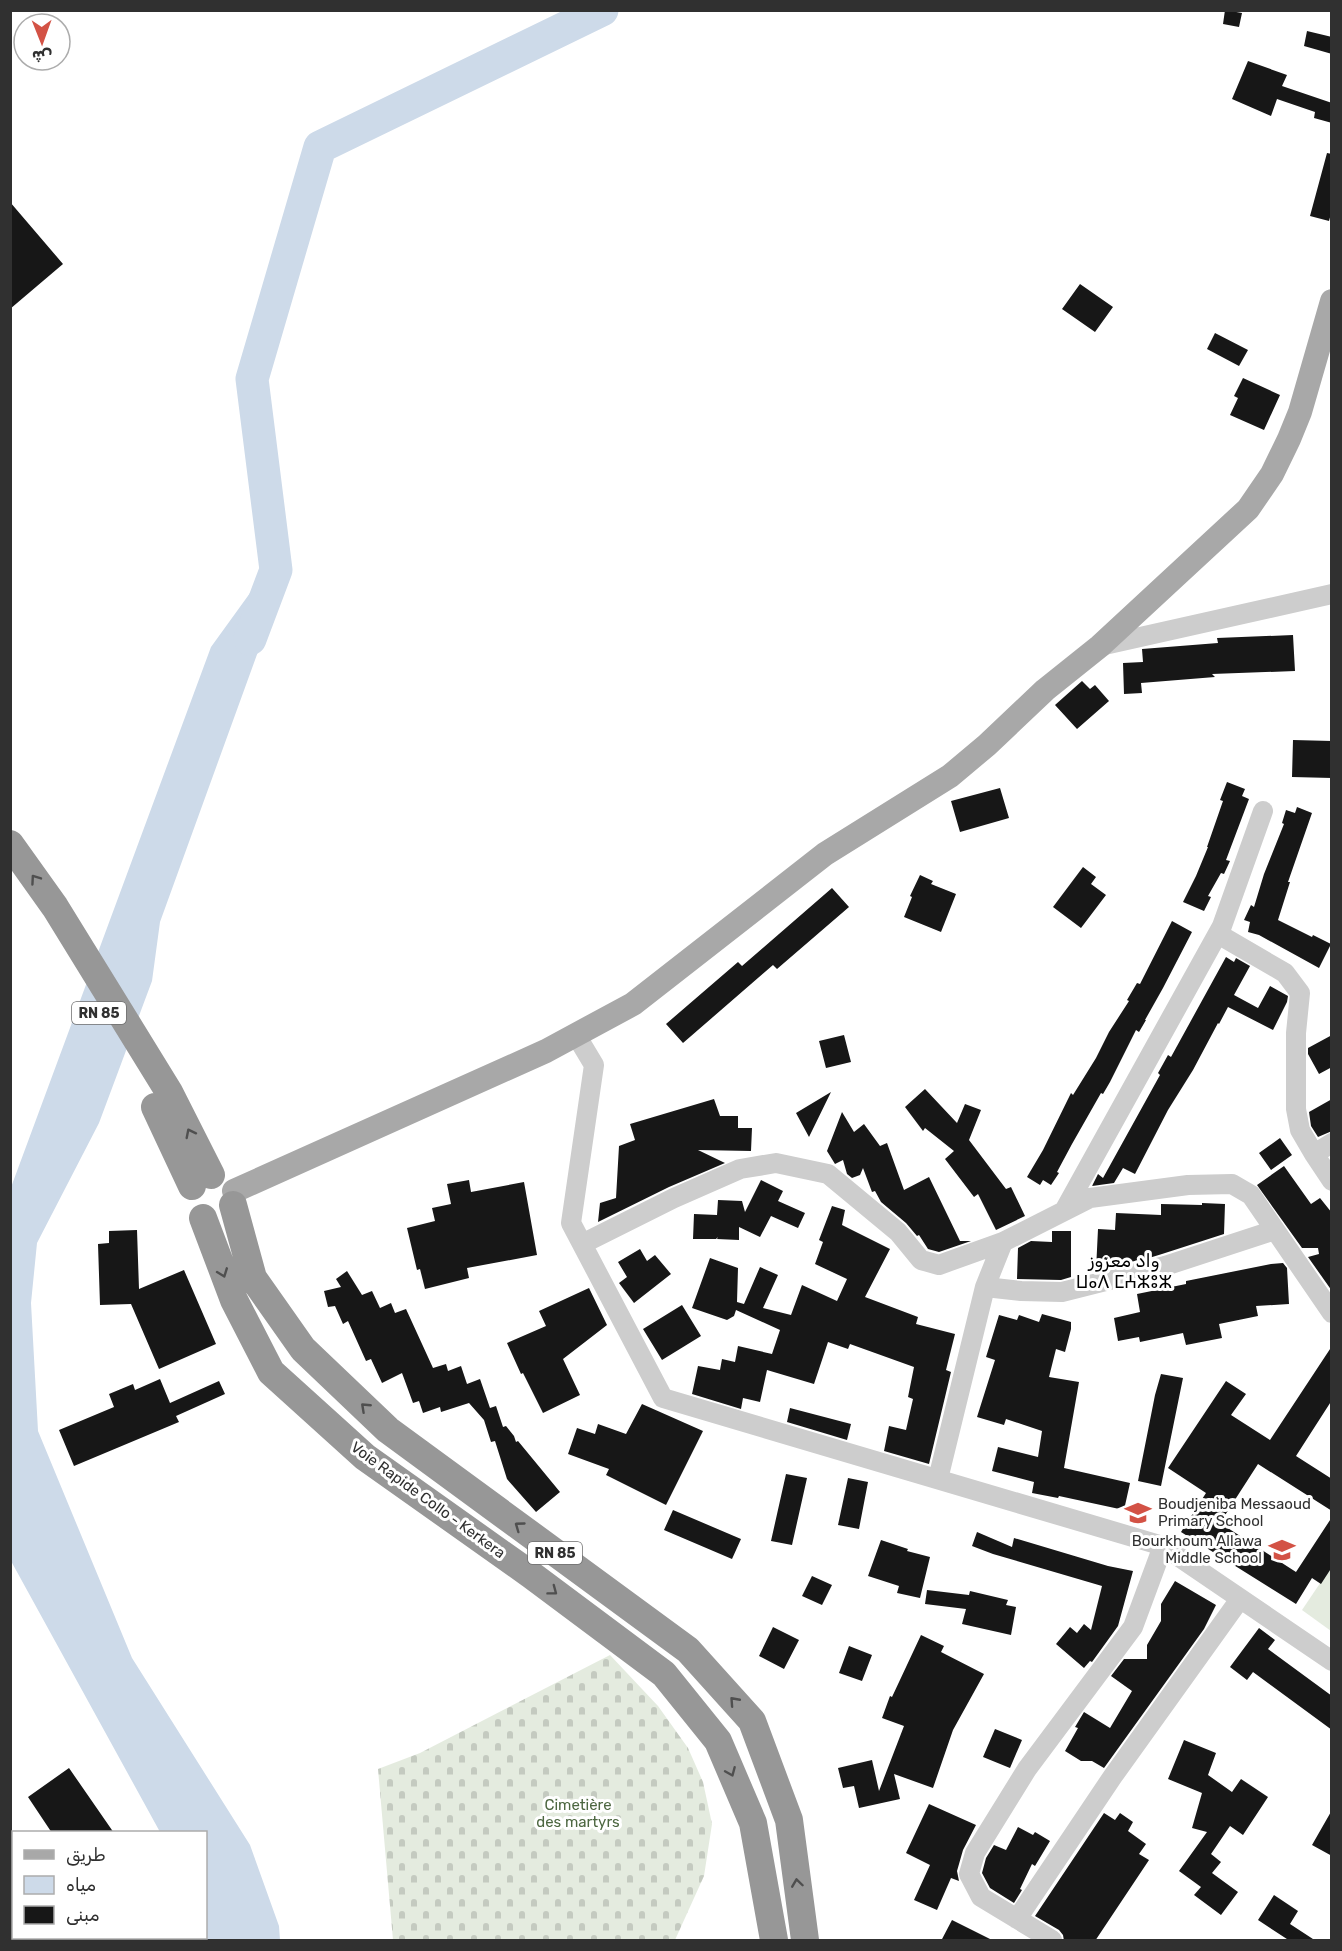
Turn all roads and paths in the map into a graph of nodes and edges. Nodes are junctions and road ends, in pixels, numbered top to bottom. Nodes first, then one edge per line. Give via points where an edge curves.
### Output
1 (1332, 301) edge
2 (1332, 594) edge
3 (1100, 646) junction
4 (1263, 811) dead end
5 (10, 844) edge
6 (10, 877) edge
7 (52, 920) junction
8 (1218, 934) junction
9 (576, 1035) junction
10 (1332, 1143) edge
11 (1314, 1154) junction
12 (201, 1181) junction
13 (1332, 1181) edge
14 (234, 1198) junction
15 (1064, 1211) junction
16 (203, 1218) junction
17 (1275, 1230) junction
18 (1003, 1242) junction
19 (582, 1244) junction
20 (985, 1287) junction
21 (1332, 1313) edge
22 (938, 1479) junction
23 (1163, 1546) junction
24 (1240, 1599) junction
25 (1332, 1661) edge
26 (1017, 1919) junction
27 (774, 1941) edge
28 (805, 1941) edge
29 (1052, 1941) edge

1 - 3 main road via 1300,412 1272,474 1248,509
2 - 3 street
3 - 9 main road via 950,776 825,854 633,1004
4 - 8 street
7 -> 5 highway, RN 85
6 - 7 highway, RN 85
7 - 12 highway, RN 85 via 161,1097
8 - 11 street via 1285,973 1300,993 1296,1109 1300,1130
8 - 15 street
9 - 14 main road
9 - 19 street via 594,1065 571,1222
10 - 11 street
11 - 13 street
12 - 14 highway via 225,1179
12 - 16 highway via 189,1201
14 - 16 highway via 230,1212 217,1220
28 -> 14 highway, RN 85 via 789,1820 752,1721 688,1650 388,1430 303,1349 253,1278
15 - 17 street via 1090,1198 1188,1185 1232,1184 1251,1195
15 - 18 street
16 -> 27 highway, Voie Rapide Collo - Kerkera / RN 85 via 234,1300 271,1372 365,1456 664,1674 718,1741 753,1824
17 - 20 street via 1165,1266 1062,1292
17 - 21 street
18 - 19 street via 939,1265 921,1260 898,1232 828,1174 776,1163 740,1169
18 - 20 street
19 - 22 street via 663,1398
20 - 22 street
22 - 23 street
23 - 24 street
23 - 26 street via 1133,1628 1027,1769 975,1853 969,1874 981,1897
24 - 25 street
24 - 26 street
26 - 29 street

